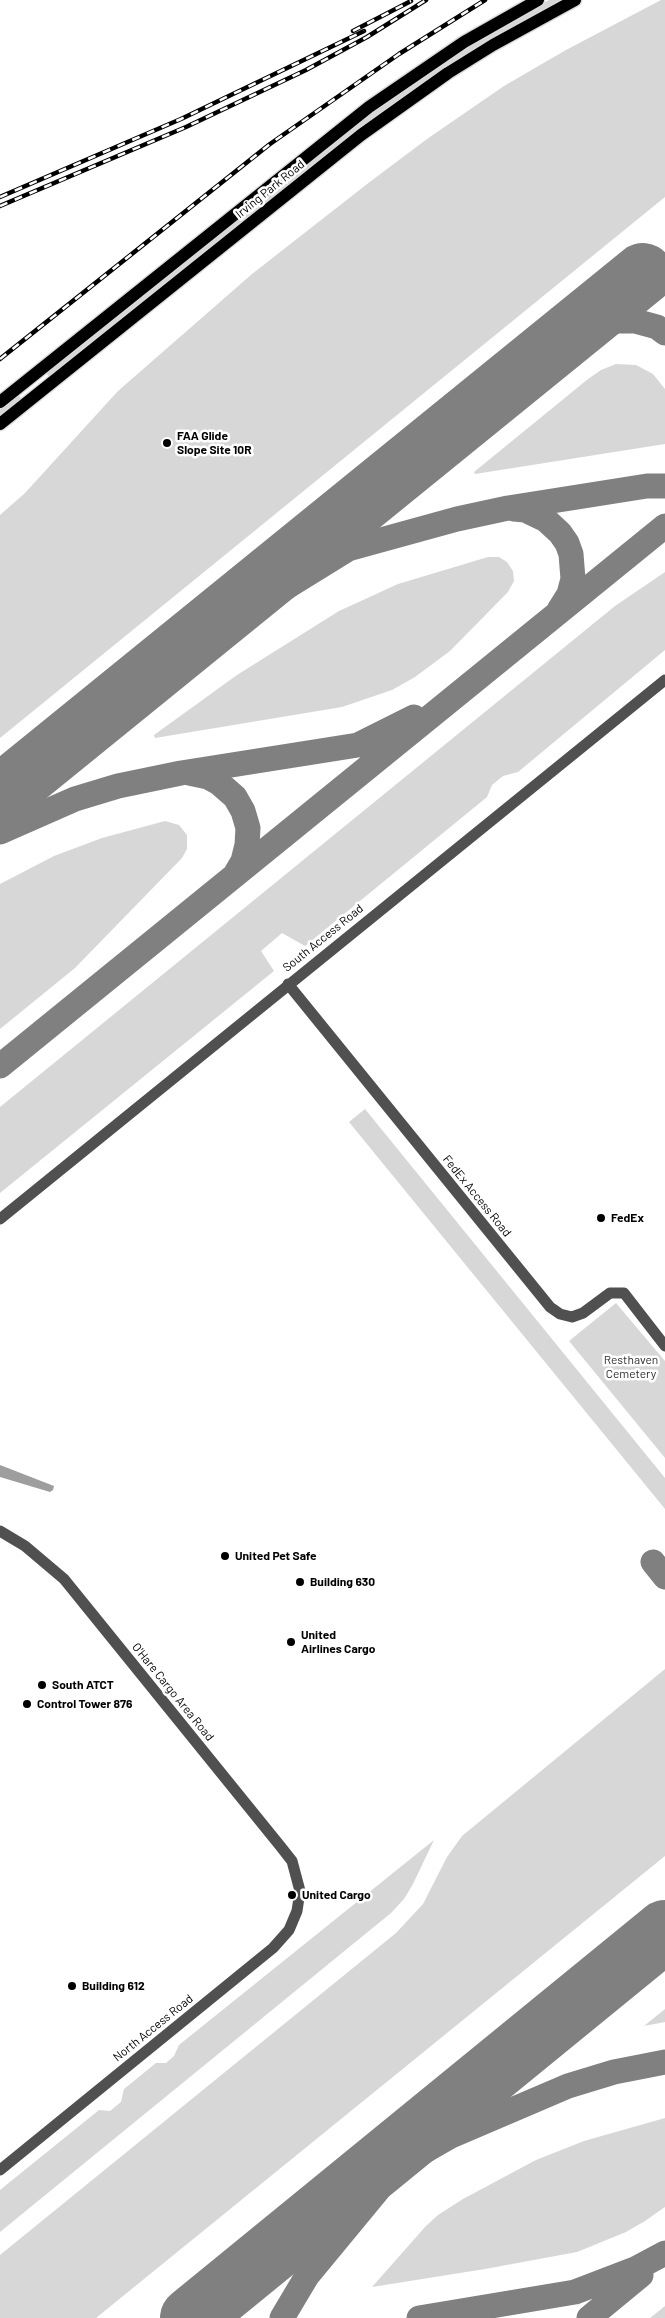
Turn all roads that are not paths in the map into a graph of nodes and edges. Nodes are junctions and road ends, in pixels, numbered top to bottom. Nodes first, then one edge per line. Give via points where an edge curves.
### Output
1 (538, 0) edge
2 (575, 0) edge
3 (0, 402) edge
4 (0, 424) edge
5 (665, 680) edge
6 (288, 984) junction
7 (0, 1219) edge
8 (665, 1346) edge
9 (0, 1531) edge
10 (300, 1891) joint
11 (0, 2170) edge

1 - 3 main road, Irving Park Road via 464,42 369,107
2 - 4 main road, Irving Park Road via 455,68 361,135
5 - 6 street, South Access Road
6 - 7 street, South Access Road
6 - 8 street, FedEx Access Road via 550,1307 560,1314 572,1316 583,1313 610,1293 624,1293
9 - 10 street, O'Hare Cargo Area Road via 25,1546 64,1579 292,1861
10 - 11 street, North Access Road via 297,1911 289,1930 273,1948

